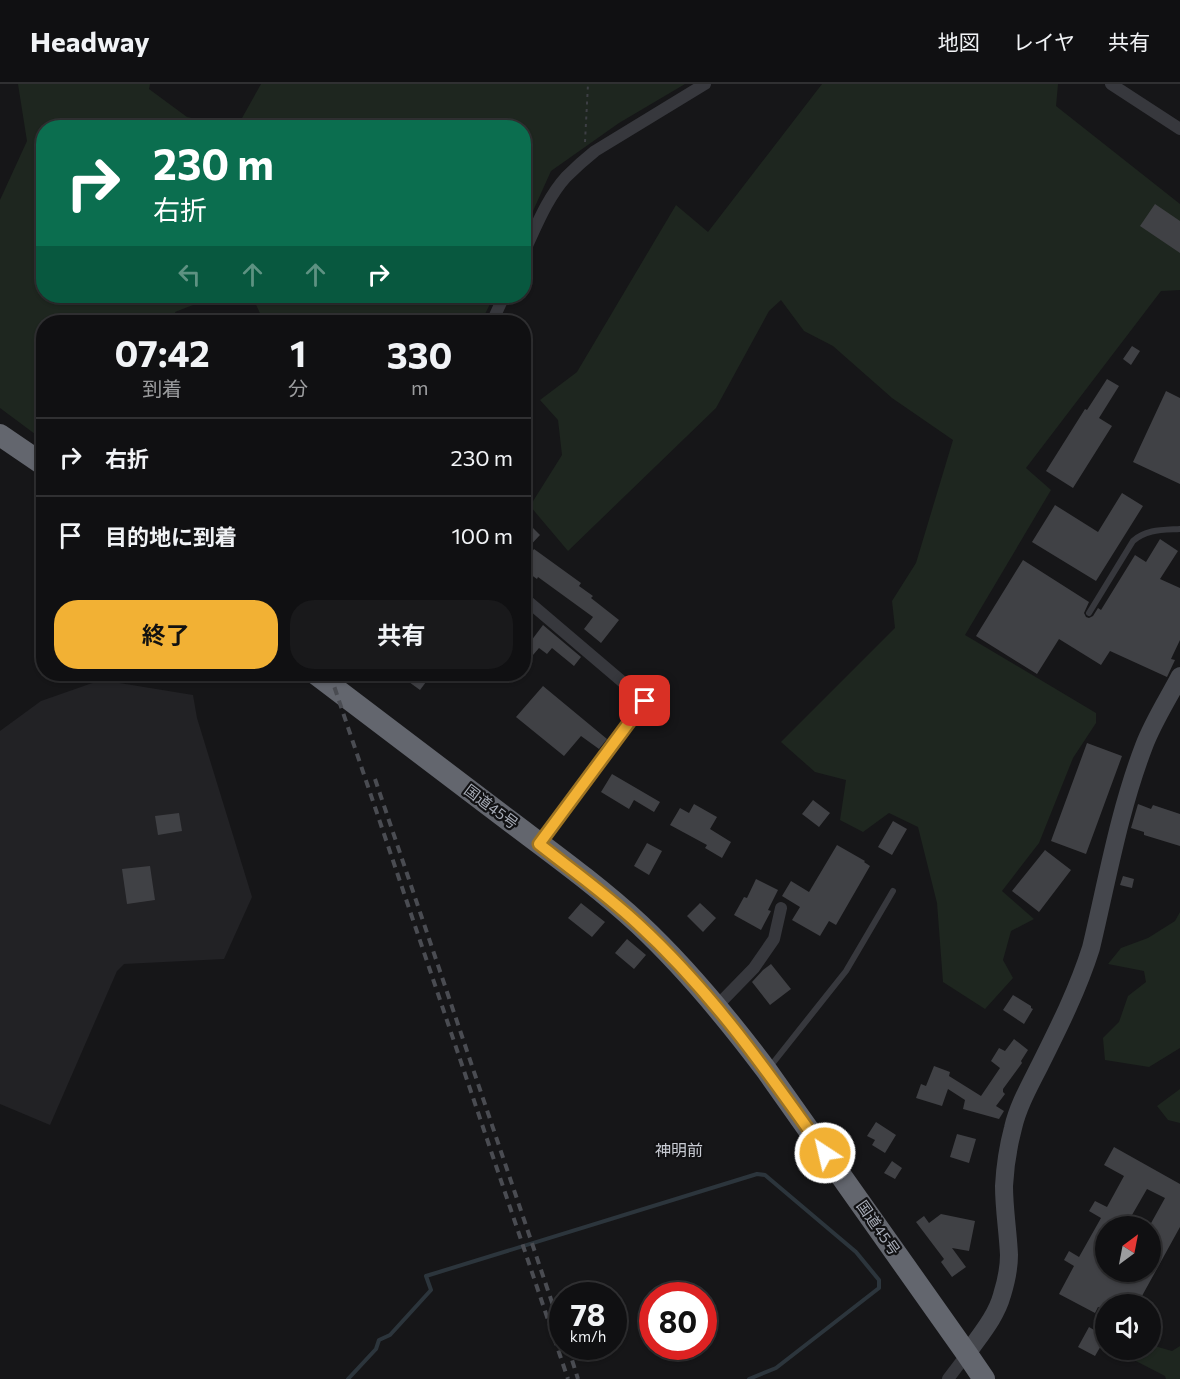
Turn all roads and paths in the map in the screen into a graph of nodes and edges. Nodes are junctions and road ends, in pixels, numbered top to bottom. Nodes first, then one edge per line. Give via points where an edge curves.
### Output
1 (588, 84) edge
2 (705, 84) edge
3 (1111, 84) edge
4 (1180, 129) edge
5 (584, 160) junction
6 (531, 238) edge
7 (0, 435) edge
8 (36, 460) edge
9 (1180, 529) edge
10 (531, 604) edge
11 (1089, 613) dead end
12 (1180, 676) edge
13 (325, 681) edge
14 (539, 844) junction
15 (892, 891) dead end
16 (781, 908) dead end
17 (717, 1006) junction
18 (767, 1071) junction
19 (967, 1354) junction
20 (948, 1379) edge
21 (984, 1379) edge

1 - 5 path
2 - 5 street
3 - 4 street
5 - 6 street via 553,195
7 - 8 highway
9 - 11 lane via 1145,532 1133,541
10 - 14 street via 645,701
12 - 19 street via 1145,743 1133,777 1084,970 1013,1126 1004,1186 1007,1276 990,1323
13 - 14 highway, 国道45号
14 - 17 highway, 国道45号 via 638,924
15 - 18 lane via 846,971
16 - 17 street via 774,939 754,968
17 - 18 highway, 国道45号
18 - 19 highway, 国道45号
19 - 20 street
19 - 21 highway, 国道45号

